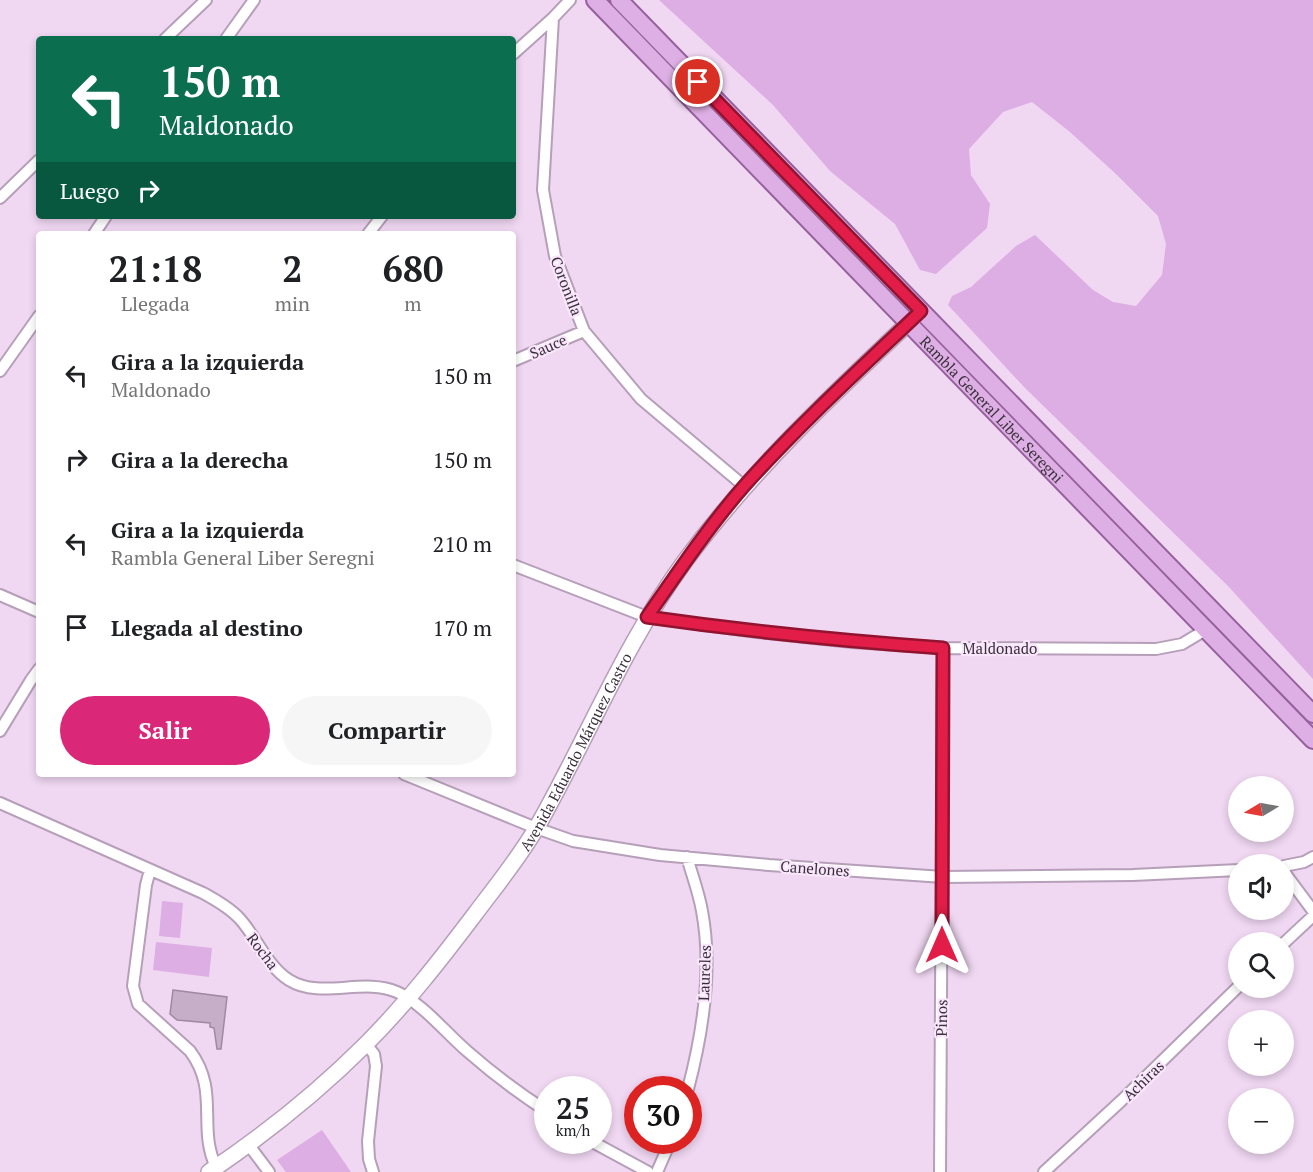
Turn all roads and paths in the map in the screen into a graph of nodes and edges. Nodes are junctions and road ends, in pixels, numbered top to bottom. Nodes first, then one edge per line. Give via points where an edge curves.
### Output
1 (206, 0) edge
2 (254, 0) edge
3 (570, 0) edge
4 (595, 0) edge
5 (619, 0) edge
6 (554, 18) junction
7 (168, 36) edge
8 (228, 36) edge
9 (516, 51) edge
10 (36, 163) edge
11 (0, 198) edge
12 (380, 219) edge
13 (370, 231) edge
14 (921, 311) junction
15 (36, 320) edge
16 (908, 323) junction
17 (584, 331) junction
18 (516, 361) edge
19 (0, 370) edge
20 (744, 486) junction
21 (516, 566) edge
22 (0, 595) edge
23 (36, 611) edge
24 (647, 617) junction
25 (1207, 629) junction
26 (943, 648) junction
27 (36, 673) edge
28 (1313, 714) edge
29 (0, 731) edge
30 (1313, 740) edge
31 (411, 777) edge
32 (0, 803) edge
33 (536, 828) junction
34 (687, 857) junction
35 (1313, 857) edge
36 (1294, 864) edge
37 (150, 870) junction
38 (1228, 871) edge
39 (943, 877) junction
40 (1294, 886) edge
41 (1313, 914) edge
42 (1294, 933) edge
43 (408, 997) junction
44 (1228, 997) edge
45 (366, 1044) junction
46 (691, 1076) edge
47 (534, 1102) edge
48 (248, 1144) junction
49 (612, 1152) edge
50 (664, 1154) edge
51 (212, 1169) edge
52 (269, 1172) edge
53 (373, 1172) edge
54 (648, 1172) edge
55 (657, 1172) edge
56 (940, 1172) edge
57 (1044, 1172) edge

1 - 7 street
2 - 8 street
3 - 6 street
4 - 16 main road, Rambla General Liber Seregni
5 - 14 main road, Rambla General Liber Seregni
6 - 9 street
6 - 17 street, Coronilla via 543,190 555,256
10 - 11 street
12 - 13 street
14 - 16 street, Avenida Eduardo Márquez Castro
14 - 28 main road, Rambla General Liber Seregni
15 - 19 street
16 - 20 street, Avenida Eduardo Márquez Castro via 815,411
16 - 25 main road, Rambla General Liber Seregni
17 - 18 street, Sauce
17 - 20 street, Coronilla via 641,399
20 - 24 street, Avenida Eduardo Márquez Castro
21 - 24 street, Maldonado
22 - 23 street
24 - 26 street, Maldonado via 852,642
24 - 33 street, Avenida Eduardo Márquez Castro
25 - 26 street, Maldonado via 1182,644 1156,649
25 - 30 main road, Rambla General Liber Seregni
26 - 39 street, Pinos
27 - 29 street
31 - 33 street, Canelones
32 - 37 street, Rocha
33 - 34 street, Canelones via 573,841
33 - 43 street, Avenida Eduardo Márquez Castro via 512,866
34 - 39 street, Canelones
34 - 46 street, Laureles via 702,910 707,949 706,988
35 - 36 street
37 - 43 street, Rocha via 221,903 240,919 280,973 291,981 315,988 385,988
37 - 51 street via 136,952 135,997 198,1061 207,1086 207,1139
38 - 39 street, Canelones
39 - 56 street, Pinos
40 - 41 street
41 - 42 street
43 - 45 street, Avenida Eduardo Márquez Castro
43 - 47 street, Rocha via 468,1052
44 - 57 street, Achiras
45 - 48 street, Avenida Eduardo Márquez Castro
45 - 53 street via 374,1054 376,1066 368,1141
48 - 51 street, Avenida Eduardo Márquez Castro
48 - 52 street
49 - 54 street
50 - 55 street

